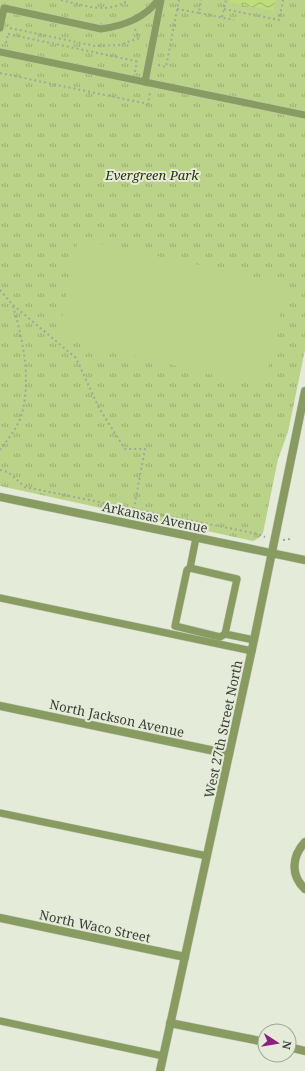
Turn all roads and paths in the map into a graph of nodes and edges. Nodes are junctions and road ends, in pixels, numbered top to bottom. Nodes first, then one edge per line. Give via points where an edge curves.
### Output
1 (61, 0) edge
2 (128, 0) edge
3 (158, 0) edge
4 (161, 0) edge
5 (179, 0) edge
6 (201, 0) edge
7 (226, 0) edge
8 (283, 0) edge
9 (177, 9) junction
10 (224, 9) junction
11 (198, 13) junction
12 (222, 17) junction
13 (131, 20) junction
14 (234, 20) dead end
15 (0, 28) edge
16 (9, 28) dead end
17 (8, 34) dead end
18 (0, 52) edge
19 (137, 61) junction
20 (148, 63) junction
21 (135, 72) dead end
22 (0, 73) edge
23 (145, 82) junction
24 (150, 92) dead end
25 (305, 115) edge
26 (0, 290) edge
27 (13, 305) junction
28 (305, 391) edge
29 (0, 450) edge
30 (0, 470) edge
31 (0, 497) edge
32 (134, 508) junction
33 (196, 538) junction
34 (275, 539) junction
35 (290, 539) dead end
36 (272, 553) junction
37 (305, 560) edge
38 (190, 568) junction
39 (0, 598) edge
40 (225, 634) junction
41 (254, 640) junction
42 (252, 651) junction
43 (0, 706) edge
44 (229, 754) junction
45 (0, 812) edge
46 (305, 842) edge
47 (207, 856) junction
48 (305, 889) edge
49 (0, 918) edge
50 (185, 957) junction
51 (0, 1021) edge
52 (170, 1023) junction
53 (257, 1040) edge
54 (163, 1056) junction
55 (160, 1071) edge

1 - 2 path via 102,9 121,5
3 - 13 lane via 151,9
4 - 20 lane
5 - 9 path
6 - 11 path
7 - 10 path
8 - 10 path via 279,20
9 - 11 path
9 - 20 path via 166,67
10 - 12 path
11 - 12 path
12 - 14 path
13 - 15 lane via 118,26 101,29 4,8
13 - 16 path via 139,38 119,45 95,46
17 - 19 path
18 - 23 lane
19 - 20 path
19 - 21 path
20 - 23 lane
22 - 24 path via 148,104
23 - 25 lane
26 - 27 path
27 - 29 path via 21,335 26,390 22,414
27 - 32 path via 76,358 99,408 125,449 145,449
28 - 34 street, West 27th Street North
30 - 32 path via 8,472 25,487
31 - 33 street, Arkansas Avenue
32 - 34 path
33 - 36 street, Arkansas Avenue
33 - 38 lane
34 - 35 path
34 - 36 street, West 27th Street North
36 - 37 street, Arkansas Avenue
36 - 41 street, West 27th Street North
38 - 40 lane via 237,579
38 - 40 lane via 187,570 174,626 220,637
39 - 42 lane
40 - 41 lane
41 - 42 street, West 27th Street North
42 - 44 street, West 27th Street North
43 - 44 street, North Jackson Avenue
44 - 47 street, West 27th Street North
45 - 47 lane
46 - 48 street via 294,859 294,870 297,880
47 - 50 street, West 27th Street North
49 - 50 street, North Waco Street
50 - 52 street, West 27th Street North
51 - 54 lane
52 - 53 street
52 - 54 street, West 27th Street North
54 - 55 street, West 27th Street North

